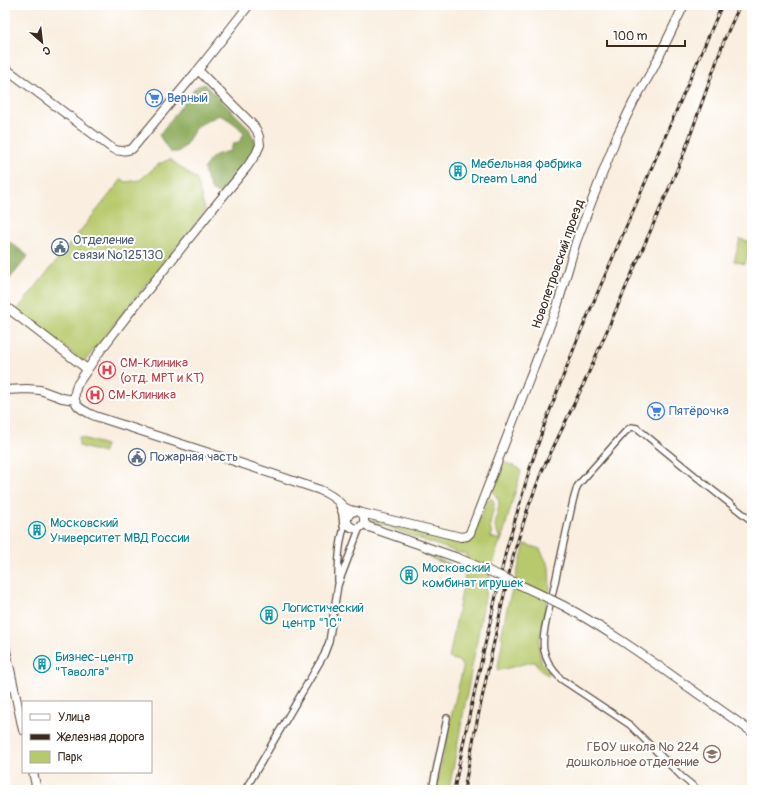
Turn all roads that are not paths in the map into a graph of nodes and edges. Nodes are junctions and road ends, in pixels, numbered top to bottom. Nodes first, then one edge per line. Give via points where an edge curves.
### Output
1 (249, 5) edge
2 (684, 5) edge
3 (5, 68) edge
4 (198, 70) junction
5 (5, 306) edge
6 (87, 369) junction
7 (5, 390) edge
8 (75, 400) junction
9 (334, 498) junction
10 (353, 515) junction
11 (752, 521) edge
12 (362, 525) junction
13 (342, 529) junction
14 (338, 585) junction
15 (5, 646) edge
16 (447, 718) dead end
17 (22, 725) edge
18 (752, 732) edge
19 (33, 773) edge
20 (37, 790) edge
21 (245, 790) edge
22 (432, 790) edge
23 (698, 790) edge

1 - 4 street
2 - 10 street, Новопетровский проезд via 617,136 576,242 557,307 470,533 460,537
3 - 4 street via 113,149 125,152 132,149
4 - 6 street via 253,125 260,145 248,167 133,308
5 - 6 street
6 - 8 street via 77,385
7 - 8 street via 40,390
8 - 9 street via 79,408 95,416 307,485
9 - 10 street
9 - 13 street via 342,514
10 - 12 street via 364,518
10 - 12 street via 347,521 350,526 355,528
10 - 13 street
11 - 23 street via 637,428 631,427 577,487 548,613 543,645 544,653 555,673 630,725
12 - 14 street
12 - 18 street, bridge via 458,558 564,606 635,649
13 - 14 street
14 - 21 street via 329,642 324,655
15 - 17 street
16 - 22 street
19 - 20 street

